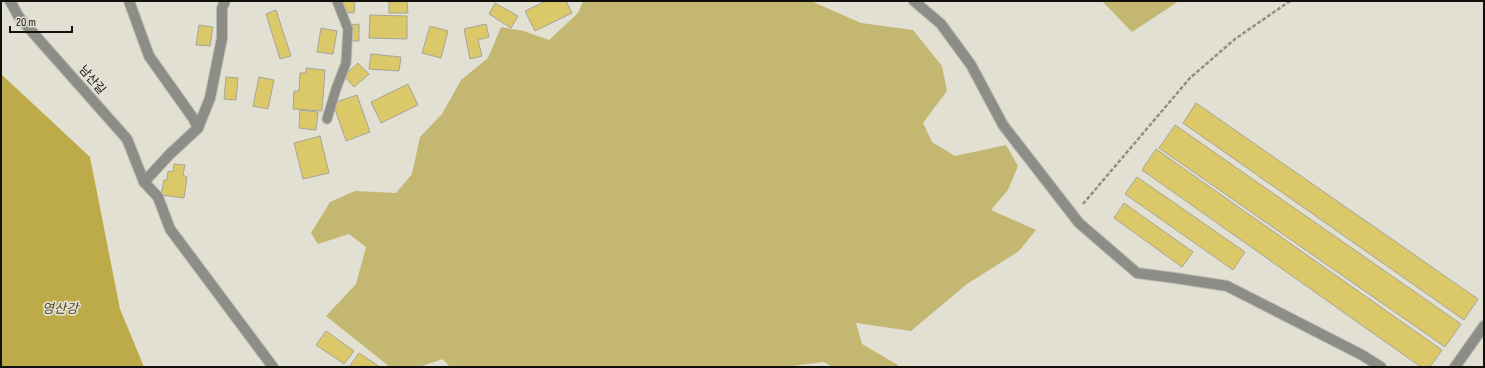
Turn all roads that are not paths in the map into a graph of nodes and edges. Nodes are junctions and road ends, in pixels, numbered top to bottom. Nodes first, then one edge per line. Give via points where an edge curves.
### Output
1 (10, 1) edge
2 (129, 1) edge
3 (225, 1) edge
4 (337, 1) edge
5 (914, 1) edge
6 (328, 119) dead end
7 (198, 128) junction
8 (144, 182) junction
9 (1484, 326) edge
10 (273, 367) edge
11 (1381, 367) edge
12 (1455, 367) edge

1 - 8 street, 남산길 via 19,17 127,139
2 - 7 street via 149,56
3 - 7 street via 222,8 222,38 210,98
4 - 6 lane via 348,29 346,63
5 - 11 street via 941,24 972,65 1002,125 1073,215 1137,273 1227,286
7 - 8 street
8 - 10 street, 남산길 via 158,198 170,229
9 - 12 street

